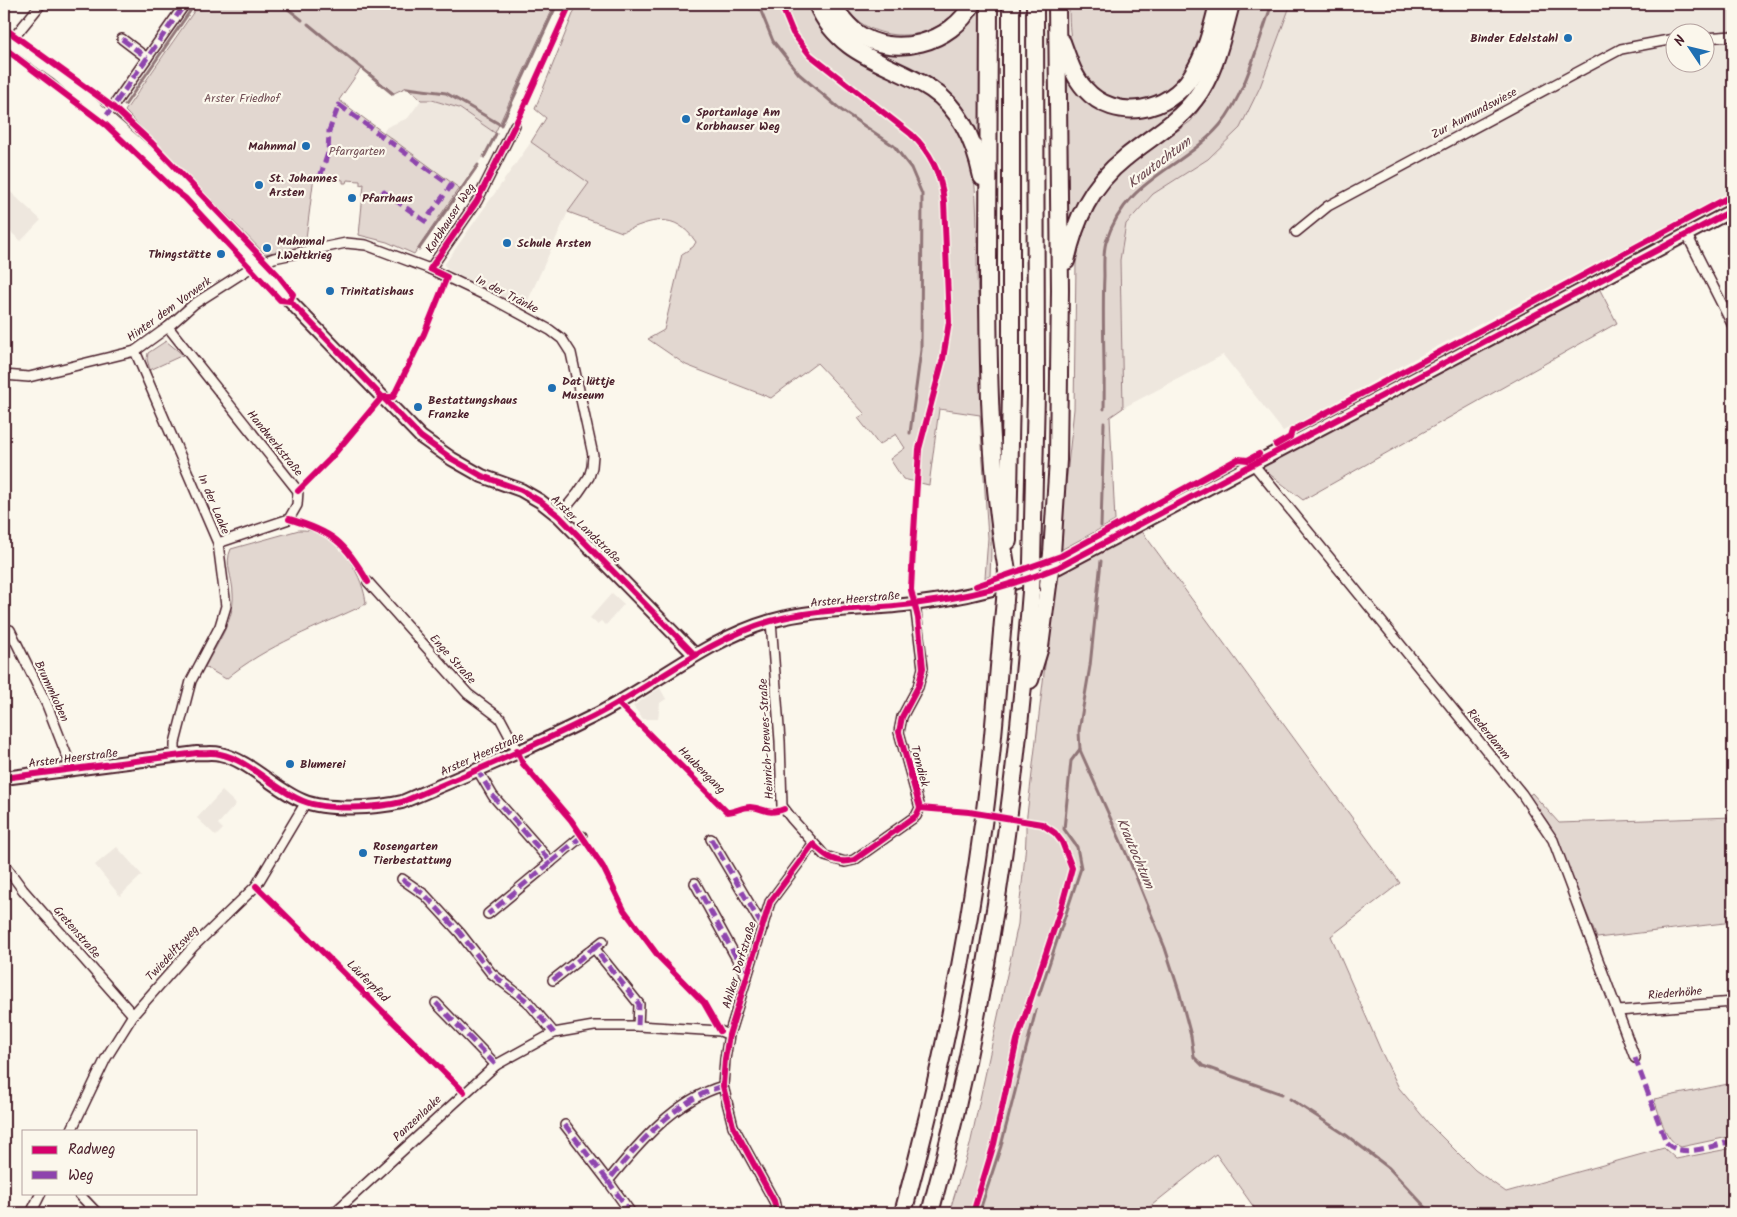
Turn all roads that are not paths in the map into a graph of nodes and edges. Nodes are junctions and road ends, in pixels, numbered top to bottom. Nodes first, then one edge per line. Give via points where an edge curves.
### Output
1 (41, 4) edge
2 (185, 4) edge
3 (817, 4) edge
4 (831, 4) edge
5 (972, 4) edge
6 (989, 4) edge
7 (1011, 4) edge
8 (1035, 4) edge
9 (1057, 4) edge
10 (1218, 4) edge
11 (1231, 4) edge
12 (1057, 28) junction
13 (1733, 36) edge
14 (1714, 37) edge
15 (8, 39) edge
16 (122, 39) dead end
17 (1664, 41) edge
18 (147, 58) junction
19 (107, 116) junction
20 (515, 125) dead end
21 (988, 206) junction
22 (1733, 210) edge
23 (1296, 232) dead end
24 (1687, 235) junction
25 (255, 265) junction
26 (430, 270) junction
27 (1060, 290) junction
28 (1733, 326) edge
29 (168, 327) junction
30 (135, 352) junction
31 (4, 375) edge
32 (1254, 465) junction
33 (559, 516) junction
34 (218, 543) junction
35 (1007, 571) junction
36 (368, 582) dead end
37 (915, 604) junction
38 (770, 621) junction
39 (4, 629) edge
40 (695, 655) junction
41 (1022, 701) junction
42 (517, 750) junction
43 (175, 756) junction
44 (72, 769) junction
45 (477, 769) junction
46 (4, 778) edge
47 (306, 802) junction
48 (582, 836) dead end
49 (711, 839) dead end
50 (813, 844) junction
51 (551, 862) junction
52 (4, 864) edge
53 (402, 879) dead end
54 (695, 883) dead end
55 (488, 914) dead end
56 (763, 927) junction
57 (603, 941) dead end
58 (594, 948) junction
59 (747, 977) junction
60 (554, 980) dead end
61 (436, 1002) dead end
62 (1733, 1002) edge
63 (1618, 1011) junction
64 (132, 1015) junction
65 (638, 1026) junction
66 (554, 1033) junction
67 (729, 1035) junction
68 (1635, 1058) dead end
69 (496, 1066) junction
70 (723, 1086) junction
71 (565, 1125) dead end
72 (71, 1130) edge
73 (608, 1181) junction
74 (40, 1194) edge
75 (79, 1194) edge
76 (31, 1213) edge
77 (96, 1213) edge
78 (334, 1213) edge
79 (631, 1213) edge
80 (777, 1213) edge
81 (903, 1213) edge
82 (930, 1213) edge

1 - 15 street
2 - 18 street
3 - 21 highway via 828,23 854,50 932,90 950,107 965,126 975,148
4 - 5 highway via 858,33 880,43 898,46 939,37 960,21
6 - 21 highway
7 - 35 highway via 1011,391
8 - 41 highway, bridge via 1036,393 1031,592
9 - 12 highway
10 - 12 highway via 1201,59 1192,76 1167,100 1141,110 1108,106 1086,90 1070,66
11 - 27 highway via 1213,66 1196,98 1173,122 1124,158 1092,190 1072,233
12 - 27 highway
13 - 14 street
15 - 19 street, Arster Landstraße
16 - 18 street
17 - 23 street, Zur Aumundswiese via 1621,49 1596,61 1328,206
18 - 19 street
19 - 25 street, Arster Landstraße via 171,173
20 - 26 street, Korbhauser Weg via 477,202
21 - 35 highway via 992,465
22 - 24 street, Arster Heerstraße
24 - 28 street
24 - 32 street, Arster Heerstraße
25 - 26 street, In der Tränke via 274,258 346,244 366,245
25 - 29 street, Hinter dem Vorwerk via 194,304
25 - 33 street, Arster Landstraße via 422,437 452,459 482,476 520,490
26 - 33 street, In der Tränke via 550,330 562,339 571,353 593,455 584,485
27 - 41 highway, bridge via 1058,469 1052,554 1040,647
29 - 30 street, Hinter dem Vorwerk
29 - 34 street, Handwerkstraße via 298,491 297,505 289,519
30 - 31 street, Hinter dem Vorwerk via 29,377
30 - 34 street, In der Laake
32 - 37 street, Arster Heerstraße via 1059,567 984,592
32 - 63 street, Riederdamm via 1522,794 1553,840
33 - 40 street, Arster Landstraße
34 - 43 street, In der Laake via 226,606 220,626 191,681 175,743
35 - 81 highway, bridge via 985,809 966,933 935,1088
36 - 42 street, Enge Straße via 468,694 500,718
37 - 38 street, Arster Heerstraße
37 - 50 street, Torndiek via 923,668 899,732 920,808 916,816 854,860 835,860 825,856
38 - 40 street, Arster Heerstraße
38 - 50 street, Heinrich-Drewes-Straße via 782,806
39 - 44 street, Brummkoben via 10,630 44,700
40 - 42 street, Arster Heerstraße via 592,717
41 - 82 highway via 992,938 950,1142
42 - 45 street, Arster Heerstraße
43 - 44 street, Arster Heerstraße
43 - 47 street, Arster Heerstraße via 220,754
44 - 46 street, Arster Heerstraße
45 - 47 street, Arster Heerstraße via 402,802 381,807
45 - 51 street, Arster Heerstraße via 493,796
47 - 64 street, Twiedelftsweg via 256,886 193,946
48 - 51 street
49 - 56 street, Ahlker Dorfstraße
50 - 56 street, Ahlker Dorfstraße via 770,902
51 - 55 street
52 - 64 street, Gretenstraße
53 - 66 street via 426,895 491,973 527,1001
54 - 59 street
56 - 59 street, Ahlker Dorfstraße
57 - 58 street
58 - 60 street
58 - 65 street via 639,1004
59 - 67 street, Ahlker Dorfstraße
61 - 69 street
62 - 63 street, Riederhöhe
63 - 68 street, Riederdamm
64 - 72 street, Twiedelftsweg via 106,1058
65 - 66 street, Panzenlaake via 594,1026
65 - 67 street, Panzenlaake via 720,1031
66 - 69 street, Panzenlaake
67 - 70 street, Ahlker Dorfstraße
69 - 78 street, Panzenlaake
70 - 73 street via 703,1091 645,1136
70 - 80 street, Ahlker Dorfstraße via 733,1126 774,1201
71 - 73 street
73 - 79 street
74 - 76 street
75 - 77 street

